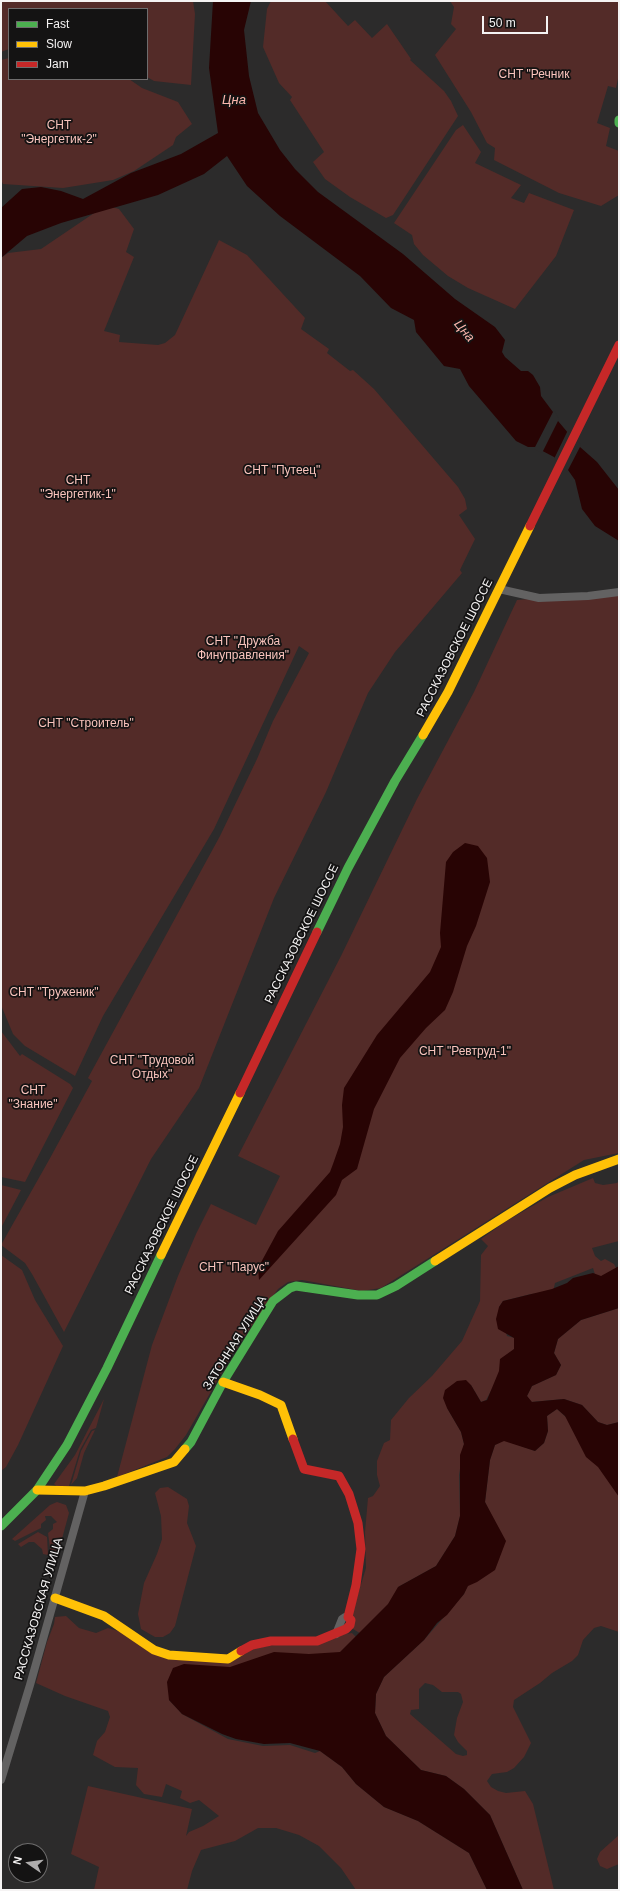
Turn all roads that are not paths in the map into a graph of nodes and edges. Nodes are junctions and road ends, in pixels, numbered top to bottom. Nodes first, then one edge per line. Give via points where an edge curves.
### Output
1 (619, 120) edge
2 (619, 123) edge
3 (619, 345) edge
4 (499, 589) junction
5 (619, 592) edge
6 (619, 1159) edge
7 (223, 1382) junction
8 (36, 1490) junction
9 (84, 1491) junction
10 (1, 1526) edge
11 (54, 1598) junction
12 (1, 1780) edge

1 - 2 street
3 - 4 street, РАССКАЗОВСКОЕ ШОССЕ
4 - 5 street via 539,598
4 - 8 street, РАССКАЗОВСКОЕ ШОССЕ via 448,692 395,781 348,868 67,1445
6 - 7 street, ЗАТОННАЯ УЛИЦА via 580,1173 550,1188 396,1286 377,1295 358,1295 306,1286 290,1288 273,1301
7 - 9 street, ЗАТОННАЯ УЛИЦА via 191,1442 174,1462
7 - 11 street via 282,1405 304,1469 339,1476 349,1494 358,1523 361,1549 348,1618 351,1620 350,1625 317,1641 271,1641 248,1647 228,1659 169,1655 154,1650 104,1616
8 - 9 street
8 - 10 street, РАССКАЗОВСКОЕ ШОССЕ
9 - 11 street, РАССКАЗОВСКАЯ УЛИЦА
11 - 12 street, РАССКАЗОВСКАЯ УЛИЦА

